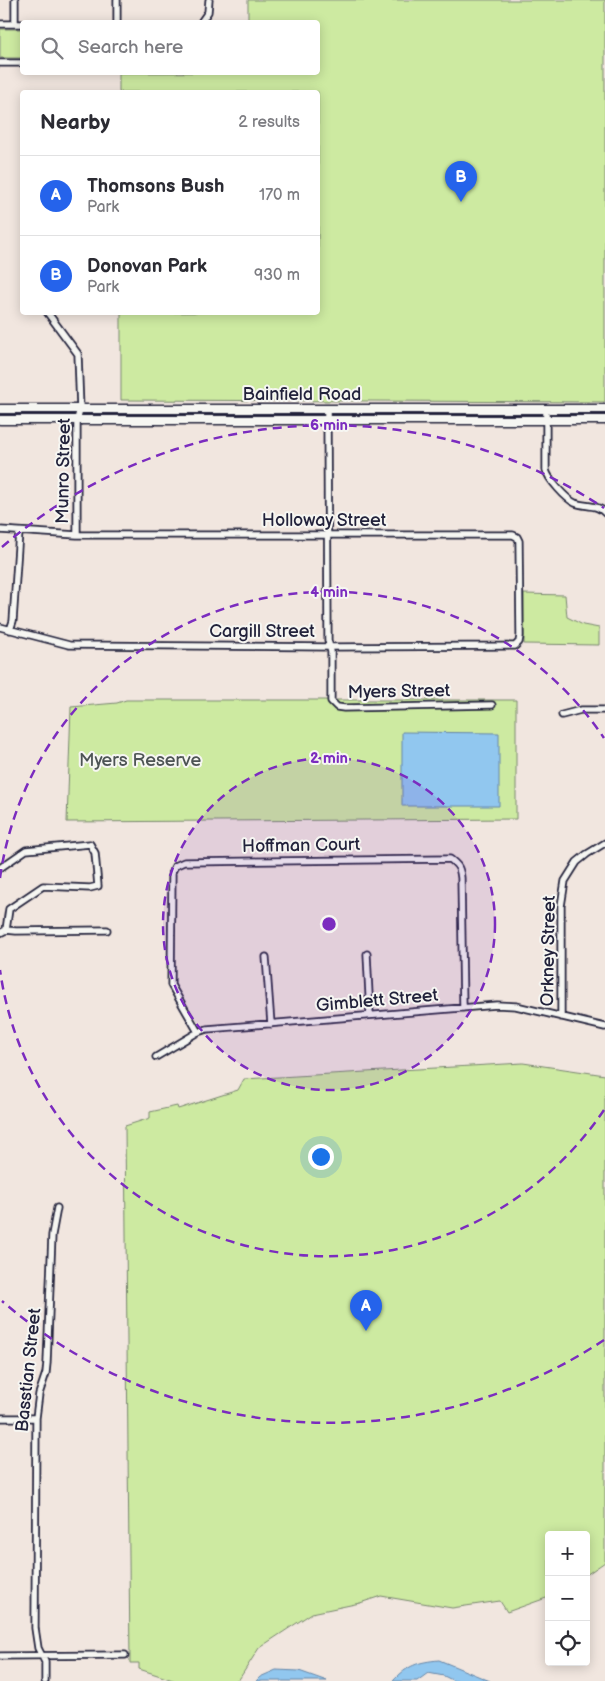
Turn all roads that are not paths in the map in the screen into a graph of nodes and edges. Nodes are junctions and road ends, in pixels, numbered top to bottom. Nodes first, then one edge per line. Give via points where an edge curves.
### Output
1 (15, 0) edge
2 (117, 0) edge
3 (209, 0) edge
4 (117, 20) edge
5 (202, 20) edge
6 (0, 24) edge
7 (15, 24) junction
8 (20, 24) edge
9 (20, 62) edge
10 (0, 63) edge
11 (49, 315) edge
12 (0, 409) edge
13 (80, 409) junction
14 (200, 409) junction
15 (327, 409) junction
16 (546, 409) junction
17 (605, 409) edge
18 (0, 420) edge
19 (77, 420) junction
20 (200, 420) junction
21 (327, 420) junction
22 (546, 420) junction
23 (605, 420) edge
24 (605, 513) edge
25 (0, 530) edge
26 (19, 532) junction
27 (77, 535) junction
28 (327, 535) junction
29 (0, 627) edge
30 (10, 630) junction
31 (330, 646) junction
32 (514, 646) joint
33 (492, 705) dead end
34 (605, 710) edge
35 (562, 715) dead end
36 (605, 843) edge
37 (0, 868) edge
38 (6, 930) junction
39 (107, 930) dead end
40 (0, 933) edge
41 (367, 954) dead end
42 (266, 956) dead end
43 (463, 1008) junction
44 (370, 1015) junction
45 (561, 1017) junction
46 (271, 1024) junction
47 (605, 1027) edge
48 (198, 1032) junction
49 (156, 1057) dead end
50 (57, 1208) dead end
51 (0, 1418) edge
52 (36, 1418) junction
53 (42, 1655) junction
54 (125, 1655) dead end
55 (0, 1656) edge
56 (45, 1681) edge

1 - 7 street
2 - 4 street
3 - 5 street via 208,12
6 - 7 street
7 - 8 street
9 - 10 street
11 - 13 street, Munro Street via 78,354
12 - 13 main road, Bainfield Road
13 - 14 main road, Bainfield Road
13 - 19 street, Munro Street
14 - 15 main road, Bainfield Road
14 - 20 main road
15 - 16 main road, Bainfield Road
15 - 21 street, Myers Street
16 - 17 main road, Bainfield Road
16 - 22 street
18 - 19 main road, Bainfield Road
19 - 20 main road, Bainfield Road
19 - 27 street, Munro Street
20 - 21 main road, Bainfield Road
21 - 22 main road, Bainfield Road
21 - 28 street, Myers Street
22 - 23 main road, Bainfield Road
22 - 24 street via 546,470 550,479 571,501 600,508
25 - 26 street, Holloway Street
26 - 27 street, Holloway Street
26 - 30 street
27 - 28 street, Holloway Street
28 - 31 street, Myers Street
28 - 32 street, Holloway Street via 517,537 520,639
29 - 30 street, Cargill Street
30 - 31 street, Cargill Street via 70,645
31 - 32 street, Cargill Street
31 - 33 street, Myers Street via 330,698 337,707
34 - 35 street via 581,710
36 - 45 street, Orkney Street via 577,862 566,882 561,906
37 - 38 street via 26,850 90,844 95,853 98,886 43,886 8,909
38 - 39 street
38 - 40 street
41 - 44 street
42 - 46 street
43 - 44 street, Gimblett Street
43 - 45 street, Gimblett Street via 512,1005
43 - 48 street, Hoffman Court via 461,878 460,869 450,859 184,862 175,866 172,872 171,985
44 - 46 street, Gimblett Street
45 - 47 street, Gimblett Street
46 - 48 street, Gimblett Street
48 - 49 street, Gimblett Street
50 - 52 street, Basstian Street via 52,1235 48,1364
51 - 52 street
52 - 53 street, Basstian Street via 35,1628
53 - 54 street
53 - 55 street
53 - 56 street, Basstian Street

